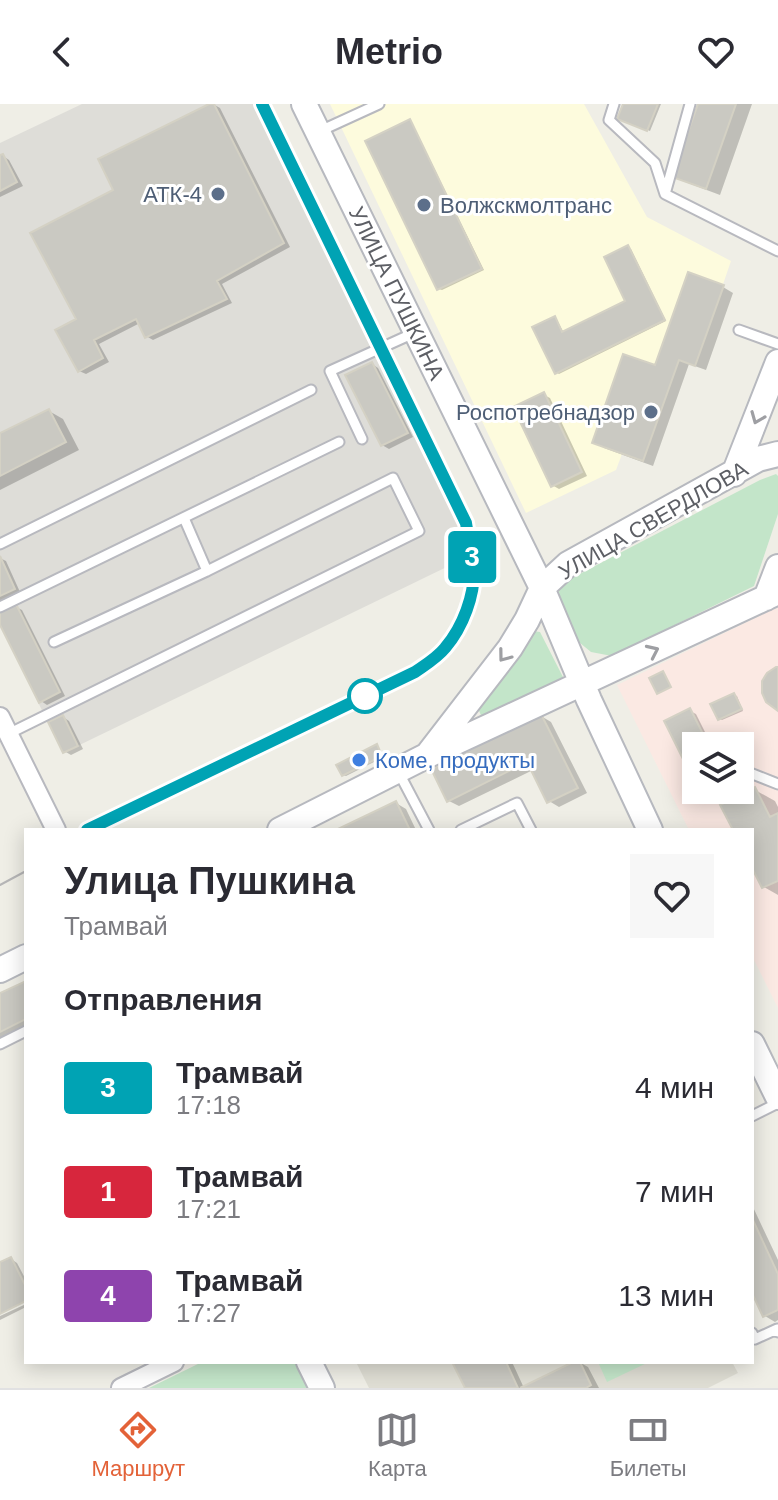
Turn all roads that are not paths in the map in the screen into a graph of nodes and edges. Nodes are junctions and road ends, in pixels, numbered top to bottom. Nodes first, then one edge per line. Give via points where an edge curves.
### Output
1 (304, 104) edge
2 (379, 104) edge
3 (614, 104) edge
4 (690, 104) edge
5 (318, 132) junction
6 (665, 194) junction
7 (778, 251) edge
8 (739, 330) dead end
9 (417, 331) junction
10 (778, 344) edge
11 (778, 362) edge
12 (311, 390) dead end
13 (362, 439) dead end
14 (339, 442) dead end
15 (778, 454) edge
16 (734, 474) junction
17 (184, 518) junction
18 (0, 544) edge
19 (778, 567) edge
20 (207, 571) junction
21 (542, 588) junction
22 (772, 595) edge
23 (0, 607) edge
24 (54, 642) dead end
25 (583, 684) junction
26 (4, 726) edge
27 (428, 755) junction
28 (398, 771) junction
29 (754, 775) edge
30 (778, 784) edge
31 (55, 828) edge
32 (284, 828) edge
33 (428, 828) edge
34 (465, 828) edge
35 (530, 828) edge
36 (649, 828) edge
37 (24, 958) edge
38 (0, 970) edge
39 (24, 1032) edge
40 (0, 1044) edge
41 (754, 1048) edge
42 (778, 1100) edge
43 (754, 1115) edge
44 (778, 1332) edge
45 (754, 1337) edge
46 (170, 1364) edge
47 (310, 1364) edge
48 (121, 1388) edge
49 (322, 1388) edge

1 - 5 street, УЛИЦА ПУШКИНА
2 - 5 lane
3 - 6 lane via 609,120 655,163
4 - 6 lane
5 - 9 street, УЛИЦА ПУШКИНА
6 - 7 lane
8 - 10 lane
9 - 13 lane via 330,371
9 - 21 street, УЛИЦА ПУШКИНА
11 -> 16 street
12 - 18 lane
14 - 17 lane
15 - 16 street, УЛИЦА СВЕРДЛОВА
16 - 21 street, УЛИЦА СВЕРДЛОВА via 568,564
17 - 20 lane
17 - 23 lane
19 - 22 street, УЛИЦА СВЕРДЛОВА
20 - 24 lane
20 - 26 lane via 393,478 419,531
21 - 25 street, УЛИЦА ПУШКИНА
21 -> 27 street, УЛИЦА СВЕРДЛОВА via 510,648
25 -> 22 street, УЛИЦА СВЕРДЛОВА
25 - 27 street, УЛИЦА СВЕРДЛОВА
25 - 36 street, УЛИЦА ПУШКИНА
26 - 31 street
27 - 28 street, УЛИЦА СВЕРДЛОВА
28 - 32 street, УЛИЦА СВЕРДЛОВА
28 - 33 lane
29 - 30 lane
34 - 35 lane via 517,803
37 - 38 street
39 - 40 lane
41 - 42 street
42 - 43 lane
44 - 45 lane
46 - 48 street
47 - 49 street

